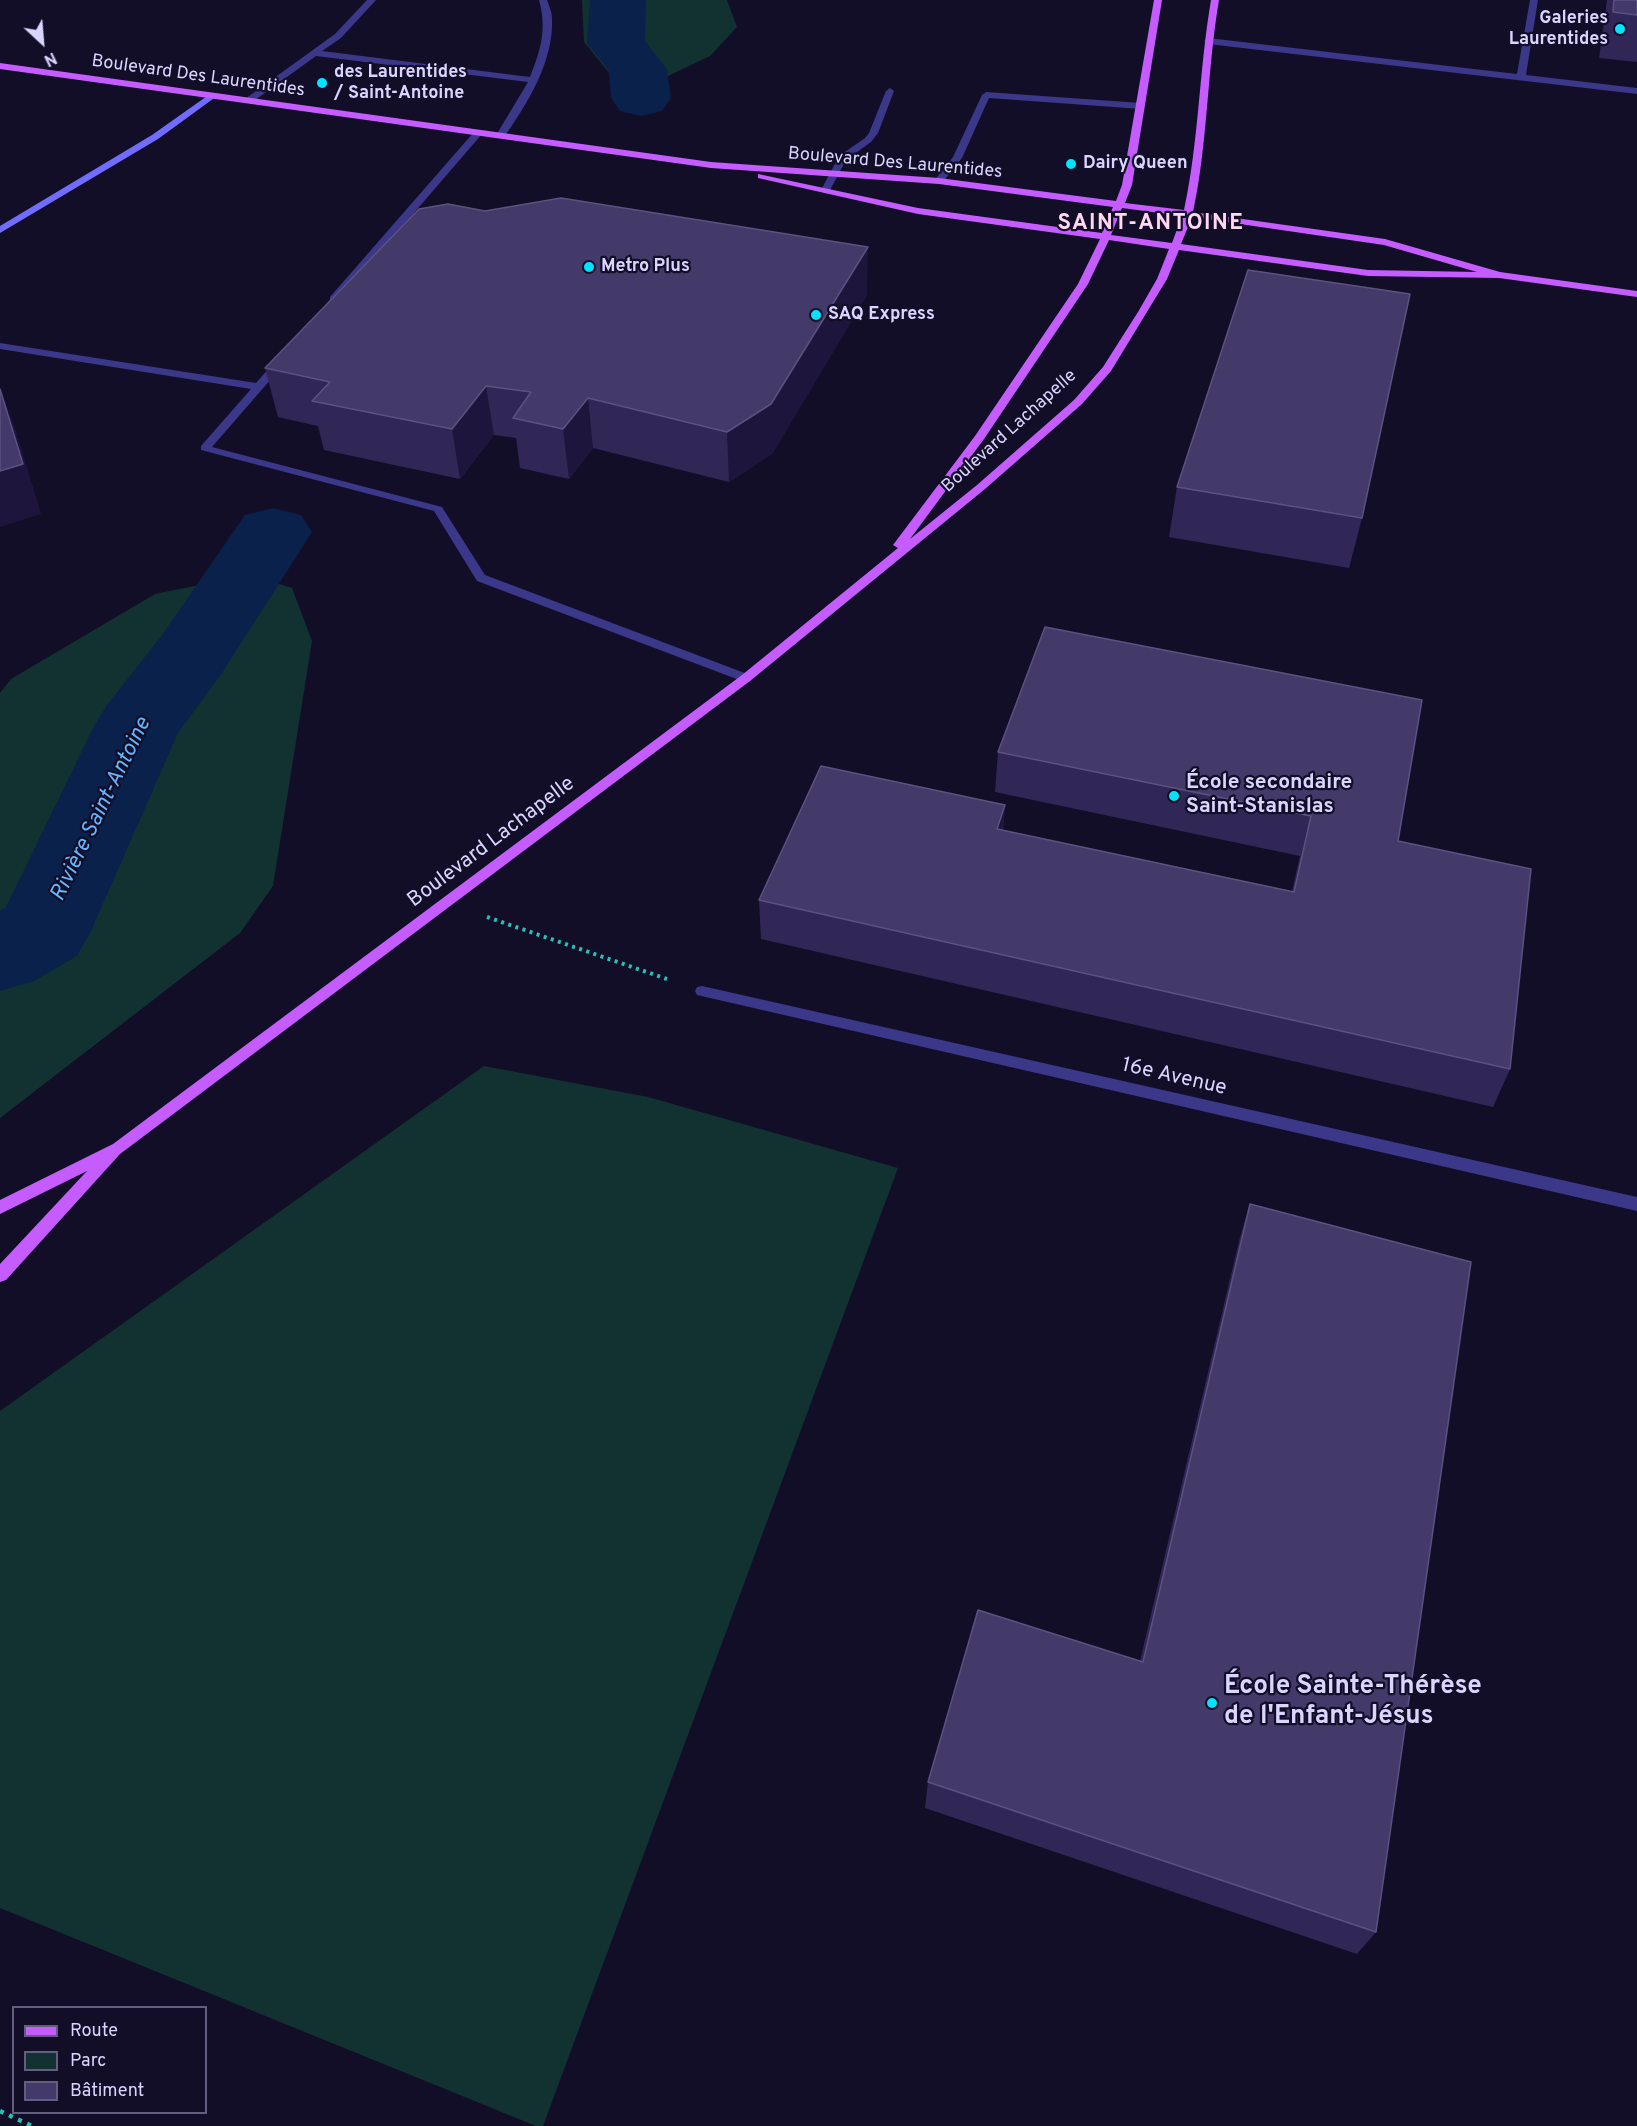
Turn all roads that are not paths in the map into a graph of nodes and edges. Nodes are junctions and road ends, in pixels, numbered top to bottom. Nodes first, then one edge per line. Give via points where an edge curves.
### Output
1 (372, 0) edge
2 (543, 0) edge
3 (1158, 0) edge
4 (1215, 0) edge
5 (1534, 0) edge
6 (1208, 40) junction
7 (316, 53) junction
8 (0, 66) edge
9 (1521, 77) junction
10 (534, 80) junction
11 (890, 91) dead end
12 (1637, 91) edge
13 (213, 96) junction
14 (248, 101) junction
15 (1141, 106) junction
16 (477, 134) junction
17 (500, 137) junction
18 (711, 165) junction
19 (834, 174) junction
20 (939, 181) junction
21 (826, 190) junction
22 (1119, 206) junction
23 (1188, 214) junction
24 (0, 230) edge
25 (1106, 237) junction
26 (1175, 246) junction
27 (1499, 275) junction
28 (1637, 294) edge
29 (325, 310) edge
30 (0, 346) edge
31 (287, 353) edge
32 (258, 387) junction
33 (885, 564) junction
34 (746, 678) junction
35 (702, 992) road end
36 (118, 1148) junction
37 (1637, 1204) edge
38 (0, 1207) edge
39 (0, 1275) edge

1 - 7 street
2 - 10 street via 548,16 546,38
3 - 15 main road, Boulevard Lachapelle
4 - 6 main road, Boulevard Lachapelle
5 - 9 street
6 - 9 street
6 - 23 main road, Boulevard Lachapelle
7 - 10 street
7 - 14 street
8 - 13 main road, Boulevard Des Laurentides
9 - 12 street
10 - 17 street
11 - 19 street via 873,133 842,158
13 - 14 main road, Boulevard Des Laurentides
13 - 24 street via 156,137
14 - 16 main road, Boulevard Des Laurentides
15 - 20 street via 986,95 957,158
15 - 22 main road, Boulevard Lachapelle via 1127,185
16 - 17 main road, Boulevard Des Laurentides
16 - 29 street
17 - 18 main road, Boulevard Des Laurentides
18 - 19 main road, Boulevard Des Laurentides
18 - 21 main road, Boulevard Des Laurentides
19 - 20 main road, Boulevard Des Laurentides
19 - 21 street
20 - 22 main road, Boulevard Des Laurentides
21 - 25 main road, Boulevard Des Laurentides via 918,211
22 - 23 main road, Boulevard Des Laurentides
22 - 25 main road, Boulevard Lachapelle
23 - 26 main road, Boulevard Lachapelle
23 - 27 main road, Boulevard Des Laurentides via 1385,242
25 - 26 main road, Boulevard Des Laurentides
25 - 33 main road, Boulevard Lachapelle via 1083,284 1016,385
26 - 27 main road, Boulevard Des Laurentides via 1368,273
26 - 33 main road, Boulevard Lachapelle via 1143,312 1107,369 1078,402
27 - 28 main road, Boulevard Des Laurentides
30 - 32 street
31 - 32 street
32 - 34 street via 205,448 438,509 481,578
33 - 34 main road, Boulevard Lachapelle
34 - 36 main road, Boulevard Lachapelle
35 - 37 street, 16e Avenue
36 - 38 main road, Boulevard Lachapelle
36 - 39 main road, Boulevard Lachapelle

